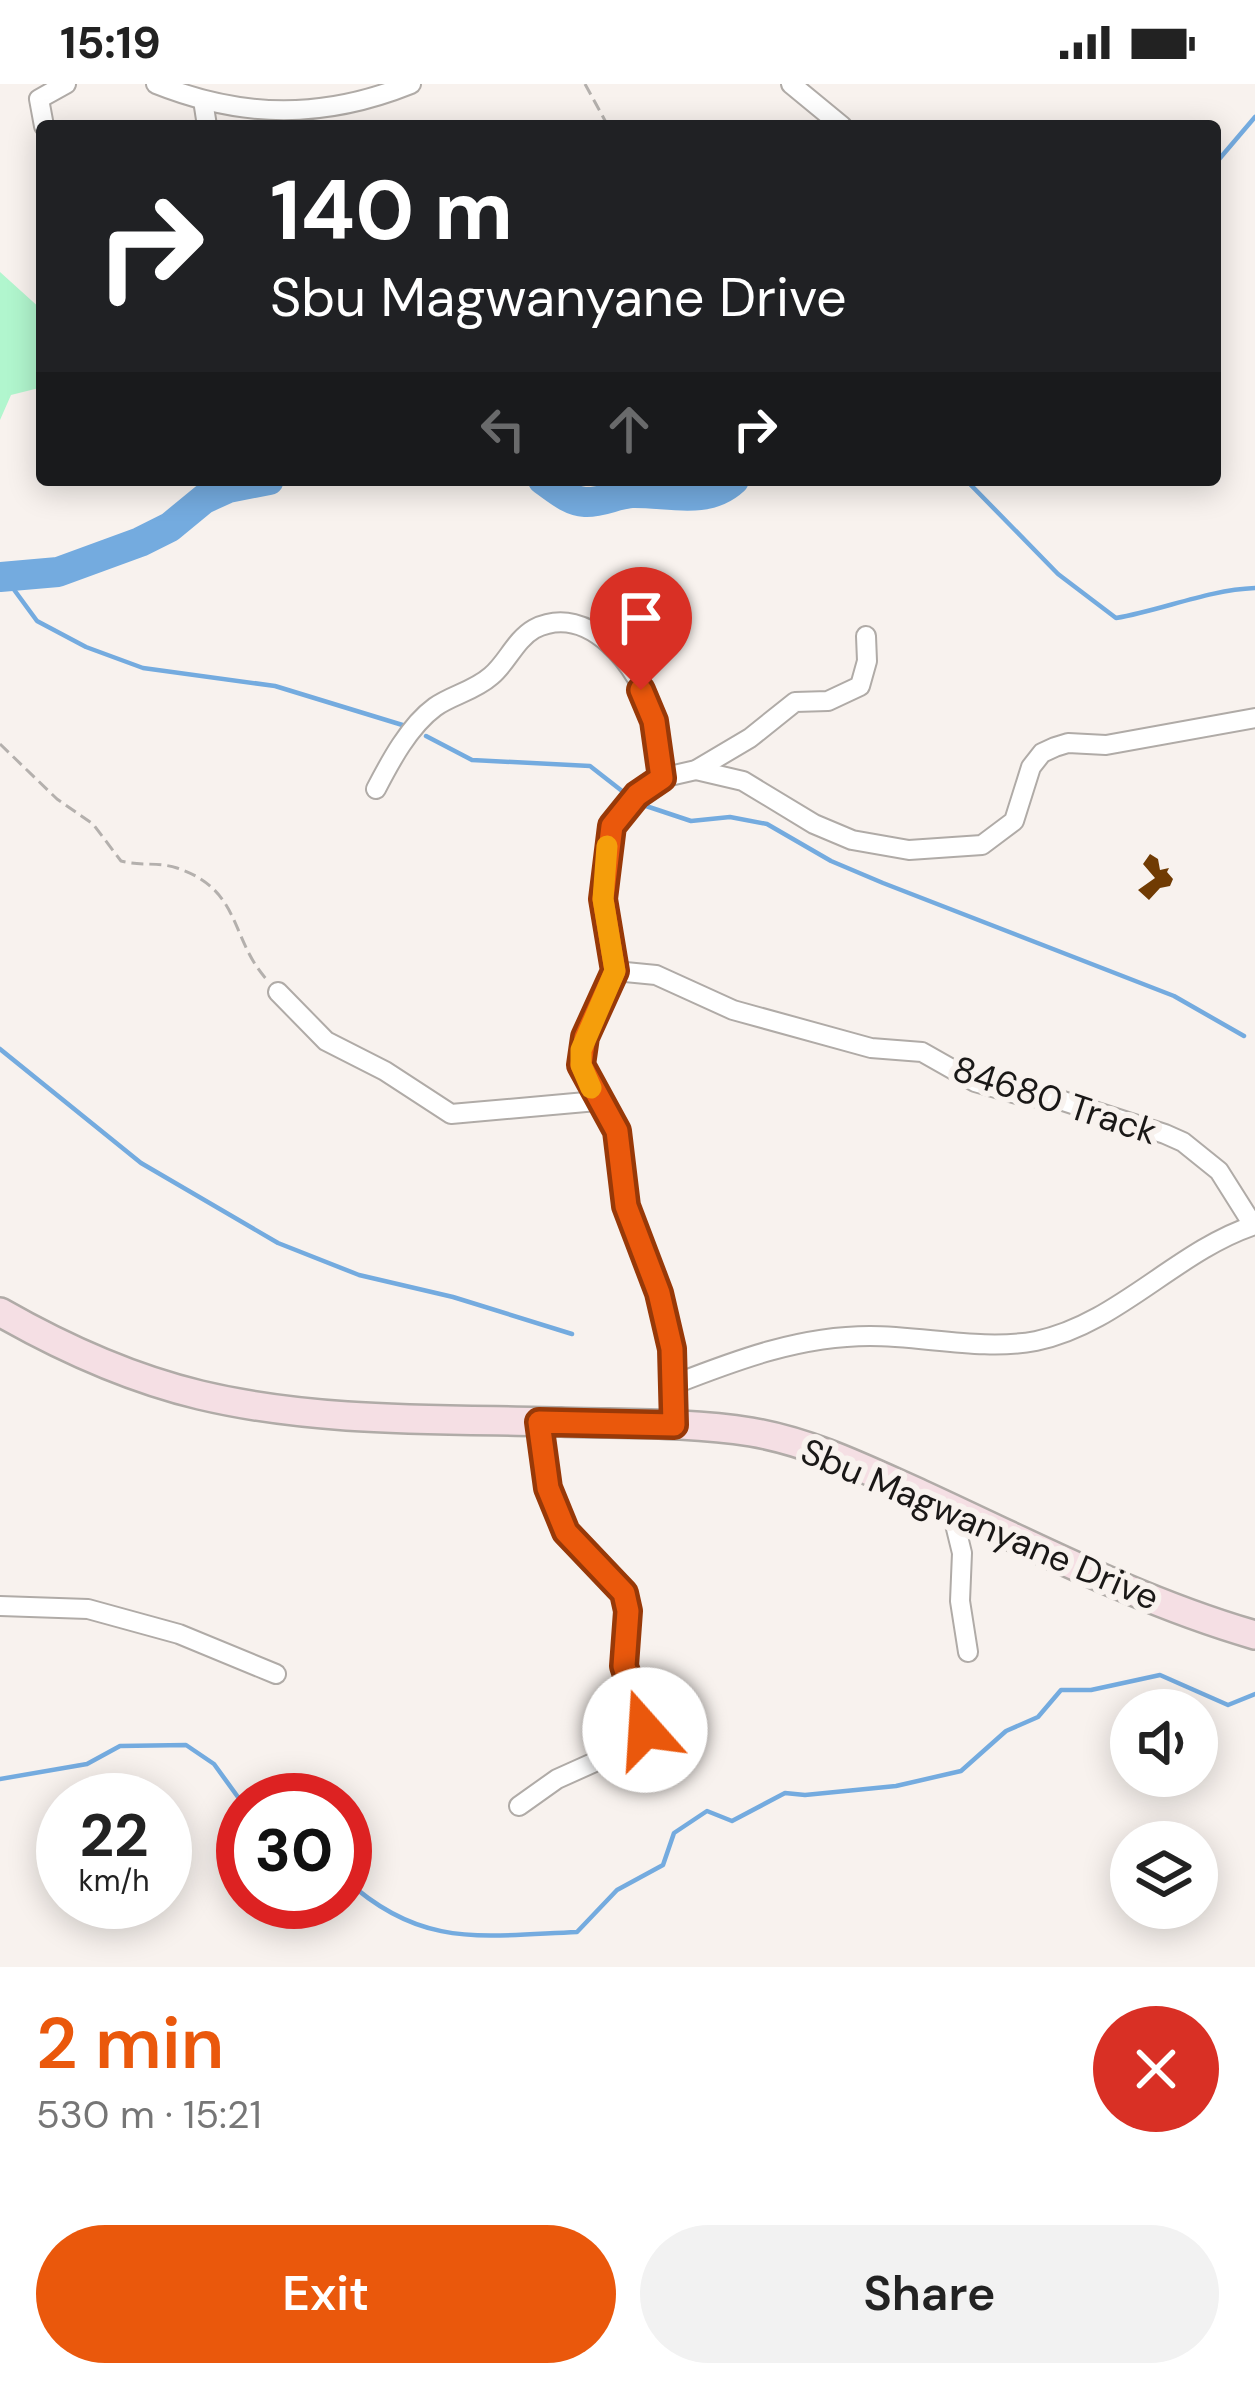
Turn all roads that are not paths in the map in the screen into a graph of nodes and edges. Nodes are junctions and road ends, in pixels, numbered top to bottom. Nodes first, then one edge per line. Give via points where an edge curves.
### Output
1 (66, 84) edge
2 (156, 84) edge
3 (411, 84) edge
4 (791, 84) edge
5 (202, 100) junction
6 (42, 120) edge
7 (206, 120) edge
8 (835, 120) edge
9 (866, 636) dead end
10 (1255, 718) edge
11 (696, 770) junction
12 (662, 778) junction
13 (376, 789) dead end
14 (615, 971) junction
15 (278, 992) road end
16 (598, 1101) junction
17 (1254, 1225) edge
18 (0, 1312) edge
19 (675, 1384) junction
20 (539, 1422) junction
21 (674, 1425) junction
22 (951, 1508) junction
23 (0, 1606) edge
24 (1255, 1635) edge
25 (968, 1652) dead end
26 (276, 1674) dead end
27 (519, 1806) dead end

1 - 6 street via 37,102
2 - 5 street
3 - 5 street via 315,111
4 - 8 street
5 - 7 street
9 - 11 street via 860,686 828,701 795,702
10 - 11 street via 1106,745 1068,742 1042,753 1014,821 982,845 909,850 852,840 743,782
11 - 12 street
12 - 13 street via 641,690 604,638 566,622 532,630 493,675 434,707
12 - 14 street via 612,826 603,899
14 - 16 street via 581,1050
14 - 17 street, 84680 Track via 656,975 733,1010 871,1048 922,1052 975,1082 1165,1134 1219,1171
15 - 16 street via 326,1041 451,1114
16 - 19 street via 617,1131 626,1206 659,1293
17 - 19 street via 1054,1336 1003,1344 817,1339
18 - 20 main road, Sbu Magwanyane Drive via 117,1369 222,1400 300,1412
19 - 21 street
20 - 21 main road, Sbu Magwanyane Drive
20 - 27 street via 548,1488 566,1532 624,1593 624,1666 645,1734
21 - 22 main road, Sbu Magwanyane Drive via 751,1432 815,1449
22 - 24 main road, Sbu Magwanyane Drive
22 - 25 street
23 - 26 street via 108,1613

